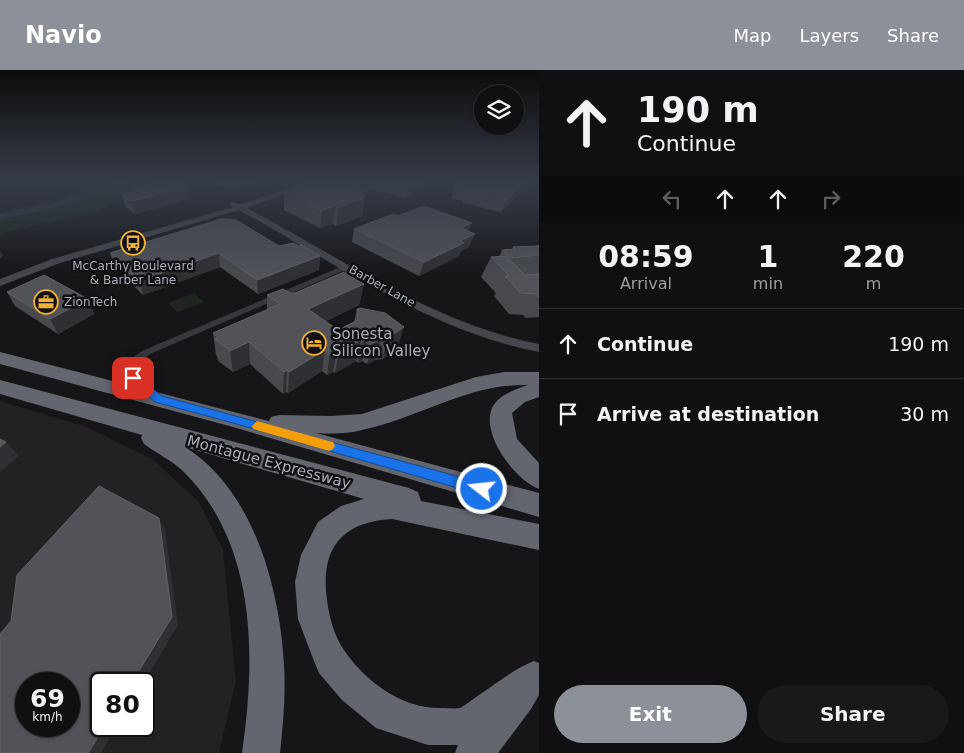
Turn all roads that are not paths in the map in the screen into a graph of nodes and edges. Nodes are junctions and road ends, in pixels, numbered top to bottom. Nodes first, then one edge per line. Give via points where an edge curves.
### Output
1 (207, 213) edge
2 (219, 213) edge
3 (232, 213) edge
4 (245, 213) edge
5 (252, 214) joint
6 (214, 215) junction
7 (348, 267) junction
8 (0, 274) edge
9 (0, 283) edge
10 (539, 348) edge
11 (0, 358) edge
12 (539, 379) edge
13 (0, 386) edge
14 (539, 390) edge
15 (159, 400) junction
16 (80, 410) junction
17 (233, 419) junction
18 (539, 478) edge
19 (539, 505) edge
20 (539, 536) edge
21 (536, 675) edge
22 (261, 753) edge
23 (474, 753) edge

1 - 8 street via 67,250
2 - 6 main road
3 - 6 main road
4 - 5 main road
5 - 7 street, Barber Lane
6 - 9 main road via 59,260
7 - 10 street, Barber Lane via 458,326
7 - 15 street via 147,352 134,361 129,369 133,378
11 - 15 highway, Montague Expressway
12 - 17 highway via 474,384 361,422 304,424
13 - 16 highway, Montague Expressway
14 - 18 highway via 511,399 501,411 501,420 504,440 517,459
15 - 17 highway, Montague Expressway
16 - 20 highway, Montague Expressway
16 - 22 highway via 167,445 193,465 217,491 237,523 252,562 263,613 268,676
17 - 19 highway, Montague Expressway
20 - 21 highway via 392,507 374,508 350,515 328,531 315,555 310,582 314,619 331,661 354,688 389,715 428,727 465,726
21 - 23 highway

